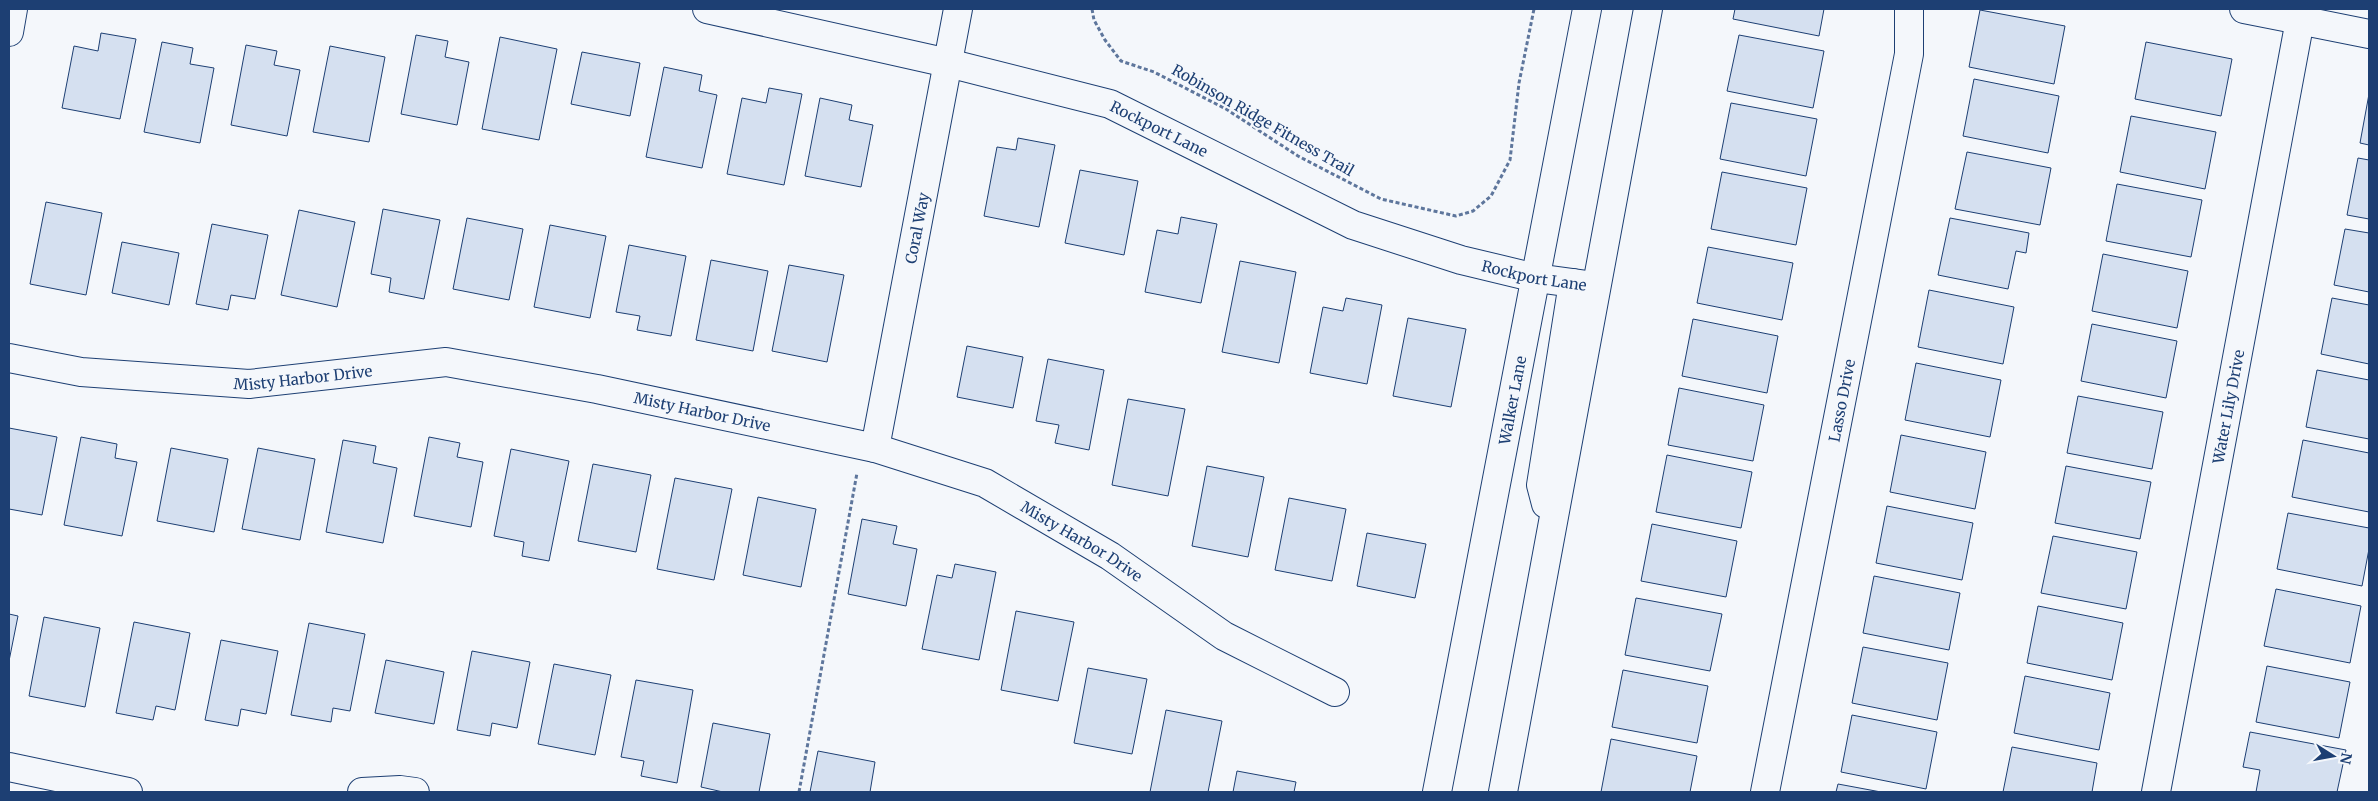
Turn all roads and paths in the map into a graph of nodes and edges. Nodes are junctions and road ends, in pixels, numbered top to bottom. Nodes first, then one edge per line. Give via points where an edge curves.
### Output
1 (14, 9) edge
2 (707, 9) edge
3 (958, 9) edge
4 (1092, 9) edge
5 (1534, 9) edge
6 (1587, 9) edge
7 (1648, 9) edge
8 (1909, 9) edge
9 (2244, 9) edge
10 (2300, 20) junction
11 (9, 32) edge
12 (2369, 34) edge
13 (948, 63) junction
14 (1536, 278) junction
15 (1584, 285) junction
16 (9, 358) edge
17 (869, 447) junction
18 (1335, 692) dead end
19 (9, 767) edge
20 (128, 792) edge
21 (362, 792) edge
22 (415, 792) edge
23 (799, 792) edge
24 (1437, 792) edge
25 (1502, 792) edge
26 (1765, 792) edge
27 (2156, 792) edge

1 - 11 street
2 - 13 street, Rockport Lane
3 - 13 street, Coral Way
4 - 5 path, Robinson Ridge Fitness Trail via 1105,40 1121,61 1154,72 1226,109 1298,156 1381,199 1456,216 1474,211 1491,196 1510,160 1519,83
6 - 14 street, Walker Lane
7 - 15 street
8 - 26 street, Lasso Drive via 1909,54
9 - 10 street
10 - 12 street
10 - 27 street, Water Lily Drive
13 - 14 street, Rockport Lane via 1110,104 1353,225 1461,260
13 - 17 street, Coral Way
14 - 15 street, Rockport Lane
14 - 24 street, Walker Lane
15 - 25 street via 1552,525
16 - 17 street, Misty Harbor Drive via 81,372 249,384 446,362
17 - 18 street, Misty Harbor Drive via 986,484 1110,556 1224,636
17 - 23 path
19 - 20 street
21 - 22 street

